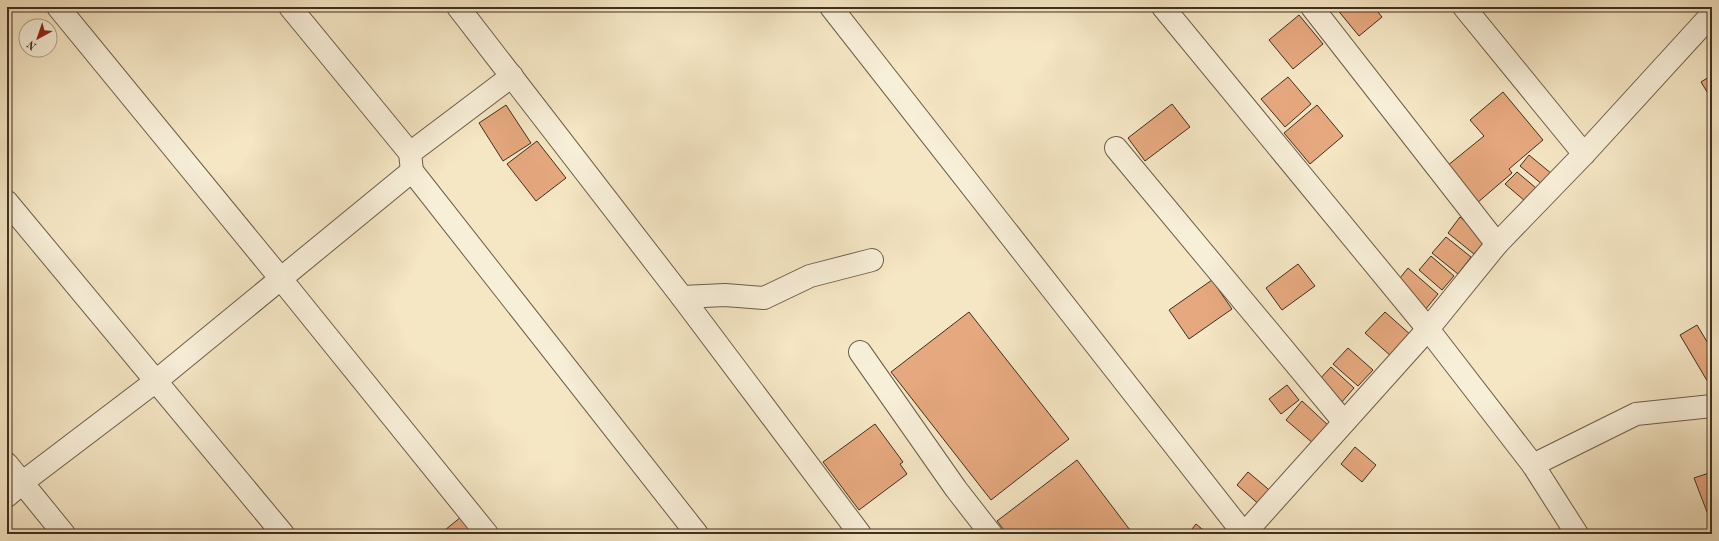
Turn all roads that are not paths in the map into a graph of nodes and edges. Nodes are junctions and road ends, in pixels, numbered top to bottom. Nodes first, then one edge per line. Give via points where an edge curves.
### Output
1 (58, 7) edge
2 (290, 7) edge
3 (458, 7) edge
4 (831, 7) edge
5 (1163, 7) edge
6 (1312, 7) edge
7 (1464, 7) edge
8 (1712, 14) edge
9 (512, 76) junction
10 (1116, 148) dead end
11 (1584, 154) junction
12 (411, 162) junction
13 (7, 202) edge
14 (1497, 244) junction
15 (872, 260) dead end
16 (281, 278) junction
17 (682, 297) junction
18 (1428, 329) junction
19 (860, 352) dead end
20 (156, 381) junction
21 (1712, 406) edge
22 (1344, 422) junction
23 (7, 464) edge
24 (1533, 465) junction
25 (15, 489) edge
26 (64, 534) edge
27 (283, 534) edge
28 (487, 534) edge
29 (697, 534) edge
30 (860, 534) edge
31 (991, 534) edge
32 (1244, 534) edge
33 (1577, 534) edge

1 - 16 street
2 - 12 street
3 - 9 street
4 - 32 street
5 - 18 street
6 - 14 street
7 - 11 street
8 - 11 street
9 - 12 street
9 - 17 street
10 - 22 street
11 - 14 street
12 - 16 street
12 - 29 street
13 - 20 street
14 - 18 street
15 - 17 street via 810,276 764,298 725,295
16 - 20 street
16 - 28 street
17 - 30 street
18 - 22 street
18 - 24 street
19 - 31 street via 956,489
20 - 25 street
20 - 27 street
21 - 24 street via 1636,414
22 - 32 street
23 - 25 street
24 - 33 street
25 - 26 street

